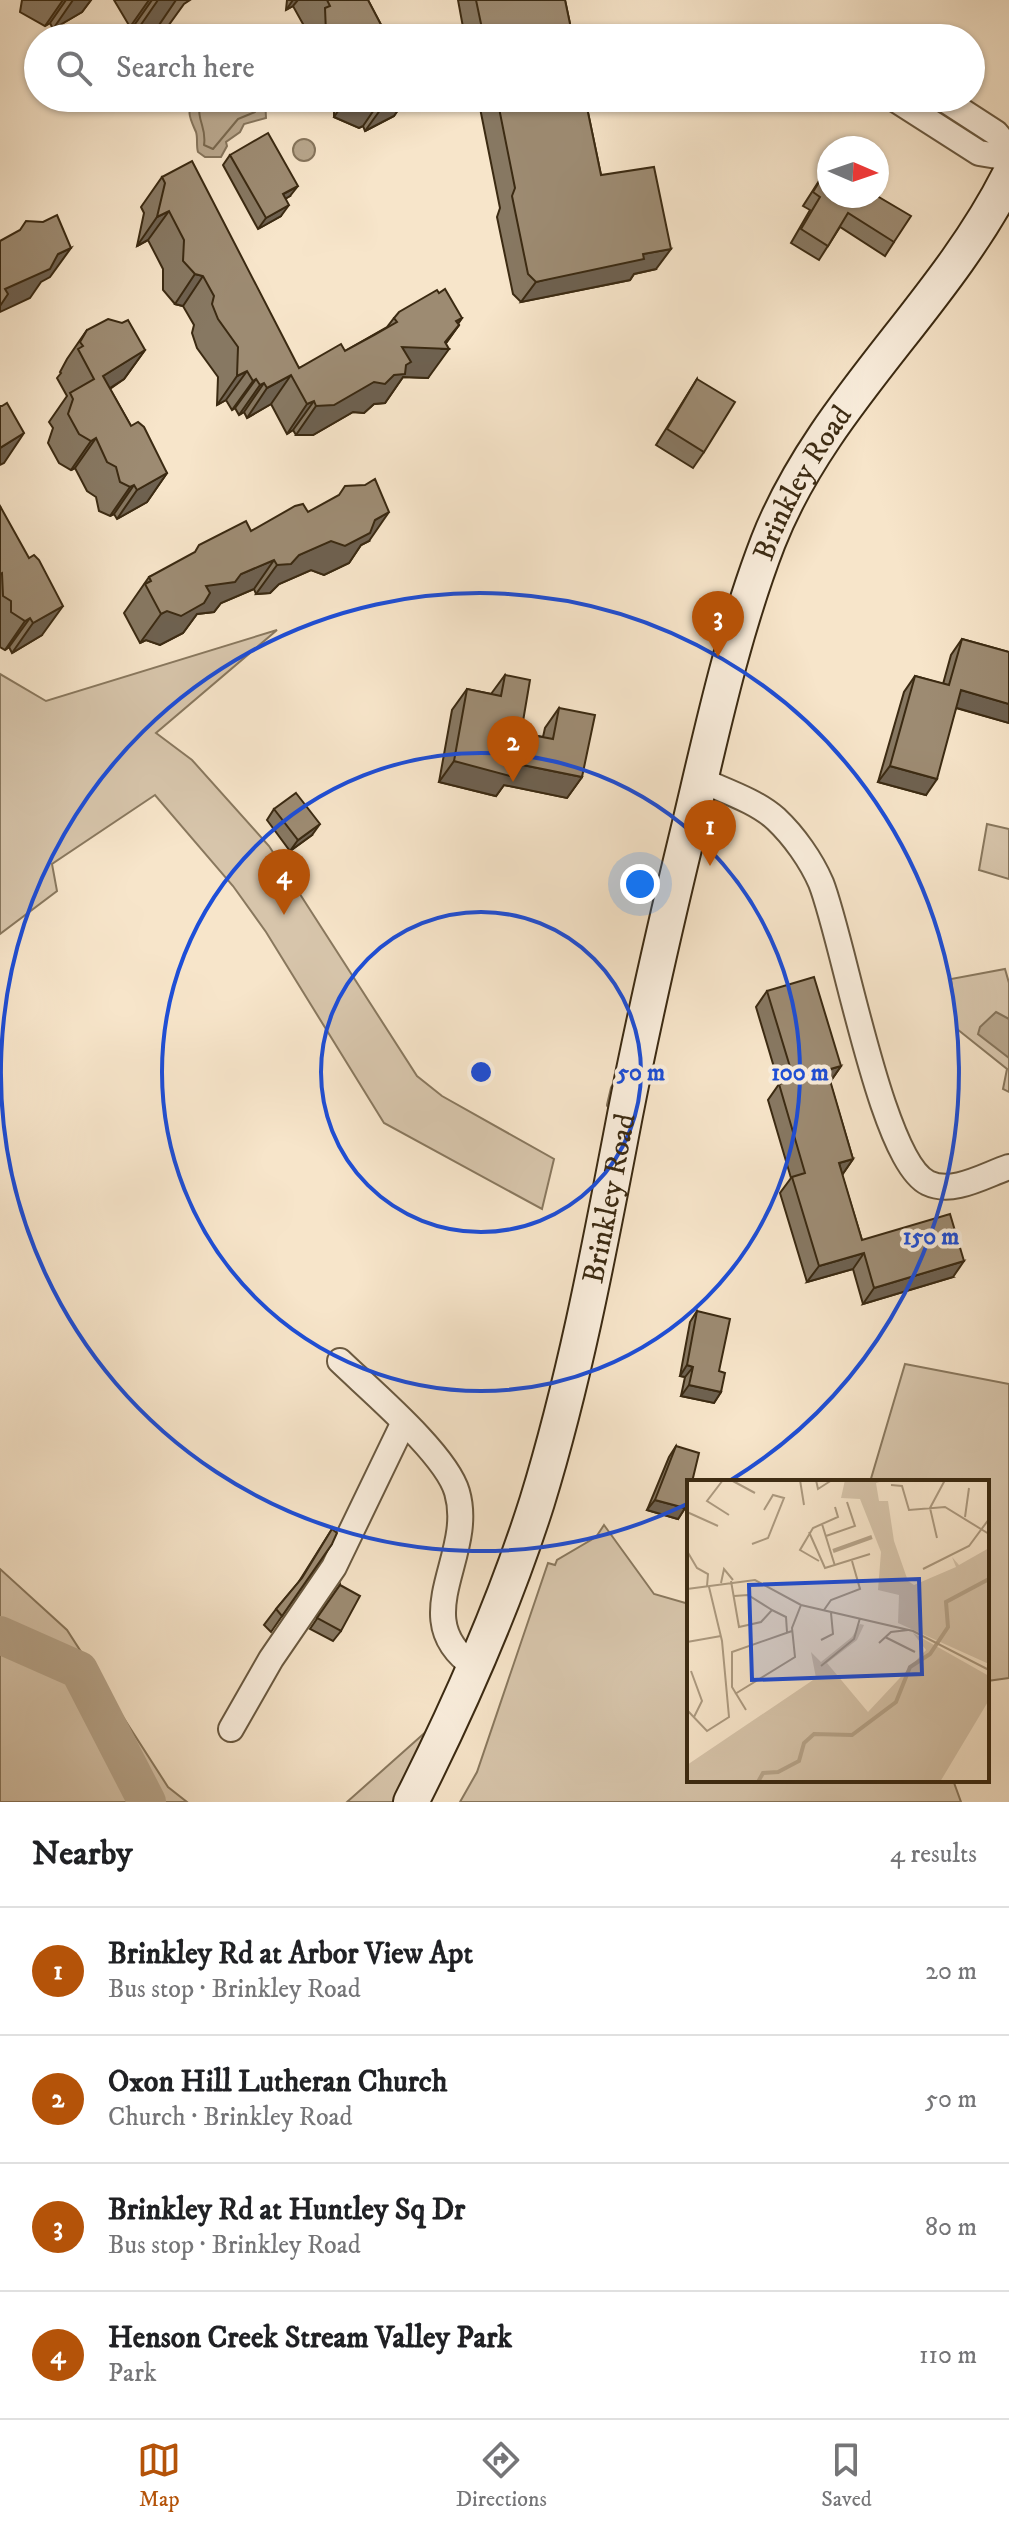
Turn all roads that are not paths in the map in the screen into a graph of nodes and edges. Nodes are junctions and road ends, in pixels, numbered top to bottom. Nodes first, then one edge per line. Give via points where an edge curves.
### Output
1 (915, 112) edge
2 (964, 112) edge
3 (1009, 149) edge
4 (1009, 158) edge
5 (1009, 176) edge
6 (701, 780) junction
7 (1009, 1167) edge
8 (340, 1361) dead end
9 (403, 1424) junction
10 (475, 1667) junction
11 (231, 1729) dead end
12 (411, 1802) edge

1 - 4 street via 979,153
2 - 3 street via 996,133
5 - 6 main road, Brinkley Road via 971,242 804,465 760,567
6 - 7 street via 773,816 810,862 831,912 895,1139 918,1177 950,1187
6 - 10 main road, Brinkley Road via 649,997 569,1383 537,1500
8 - 9 street
9 - 10 street via 442,1463 457,1490 460,1529 443,1597 442,1624 453,1647
9 - 11 street via 334,1567
10 - 12 main road, Brinkley Road

